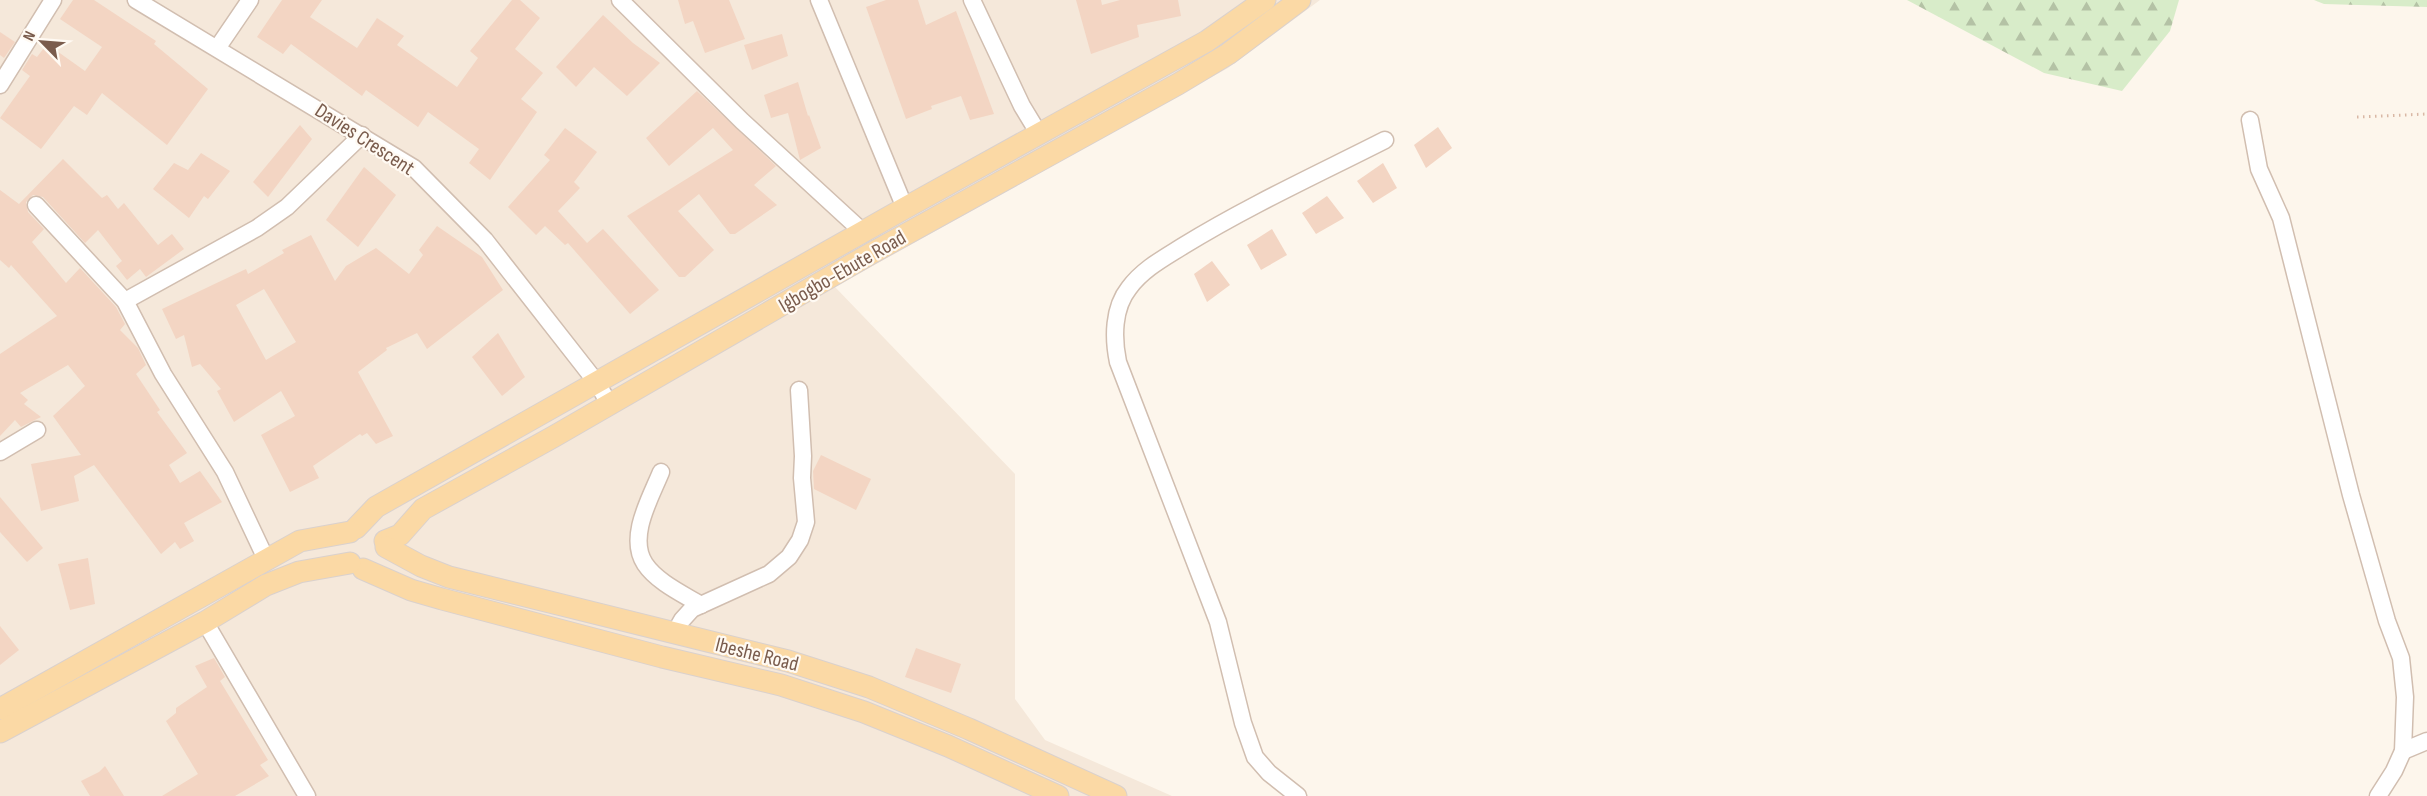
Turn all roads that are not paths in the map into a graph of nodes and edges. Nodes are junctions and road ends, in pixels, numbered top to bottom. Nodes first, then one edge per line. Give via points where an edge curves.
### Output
1 (53, 0) edge
2 (136, 0) edge
3 (249, 0) edge
4 (620, 0) edge
5 (819, 0) edge
6 (972, 0) edge
7 (1265, 0) edge
8 (1300, 0) edge
9 (218, 47) junction
10 (0, 85) edge
11 (2250, 120) dead end
12 (1039, 134) junction
13 (363, 135) junction
14 (1385, 140) dead end
15 (36, 205) dead end
16 (904, 208) junction
17 (864, 233) junction
18 (125, 302) junction
19 (597, 384) junction
20 (799, 390) dead end
21 (610, 405) junction
22 (37, 430) dead end
23 (0, 452) edge
24 (661, 472) dead end
25 (353, 530) junction
26 (386, 544) junction
27 (266, 559) junction
28 (357, 566) junction
29 (701, 605) junction
30 (205, 622) junction
31 (674, 634) junction
32 (0, 709) edge
33 (0, 732) edge
34 (2427, 741) edge
35 (2403, 751) junction
36 (1034, 791) edge
37 (307, 796) edge
38 (1058, 796) edge
39 (1116, 796) edge
40 (1298, 796) edge
41 (2378, 796) edge

1 - 10 street
2 - 9 street, Davies Crescent
3 - 9 street
4 - 17 street via 742,121
5 - 16 street
6 - 12 street
7 - 12 main road, Igbogbo-Ebute Road via 1207,41
8 - 21 main road, Igbogbo-Ebute Road via 1228,54 1178,84 870,254
9 - 13 street, Davies Crescent
11 - 35 street via 2259,170 2281,218 2351,495 2401,658 2405,697
12 - 16 main road, Igbogbo-Ebute Road
13 - 18 street via 286,207 257,228
13 - 19 street, Davies Crescent via 414,168 485,240
14 - 40 street via 1213,228 1150,267 1128,288 1115,327 1118,362 1218,622 1250,744 1269,773
15 - 18 street
16 - 17 main road, Igbogbo-Ebute Road
17 - 19 main road, Igbogbo-Ebute Road
18 - 27 street via 163,374 225,472
19 - 21 street, Davies Crescent
19 - 25 main road, Igbogbo-Ebute Road via 376,507
20 - 29 street via 806,522 800,540 789,557 769,574
21 - 26 main road, Igbogbo-Ebute Road via 423,508 400,535
22 - 23 street
24 - 29 street via 643,518 639,549 645,564 658,577
25 - 26 main road via 377,529
25 - 27 main road via 306,539
25 - 28 main road via 346,537 343,551
26 - 28 main road via 382,560 370,568
26 - 31 main road, Ibeshe Road via 421,566 449,577
27 - 32 main road
28 - 30 main road via 299,572 266,585
28 - 36 main road, Ibeshe Road via 442,599 792,689 864,712 938,741
29 - 31 street via 687,615
30 - 33 main road
30 - 37 street
31 - 39 main road, Ibeshe Road via 788,661 869,687
34 - 35 street
35 - 41 street
36 - 38 main road, Ibeshe Road

